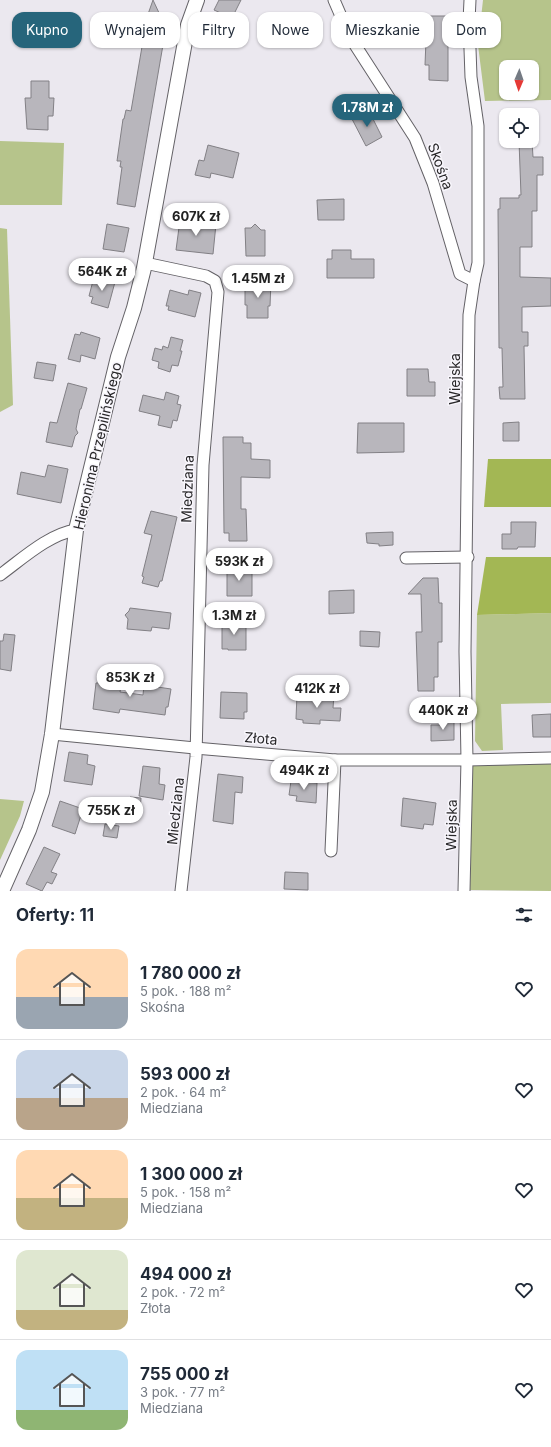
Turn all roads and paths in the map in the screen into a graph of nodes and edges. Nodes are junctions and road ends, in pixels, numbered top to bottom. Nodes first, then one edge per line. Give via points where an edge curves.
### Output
1 (197, 0) edge
2 (334, 0) edge
3 (470, 0) edge
4 (145, 263) junction
5 (474, 281) junction
6 (76, 530) junction
7 (468, 557) junction
8 (406, 558) dead end
9 (0, 576) edge
10 (52, 734) junction
11 (195, 748) junction
12 (551, 758) edge
13 (335, 760) junction
14 (467, 760) junction
15 (331, 851) dead end
16 (2, 891) edge
17 (181, 891) edge
18 (464, 891) edge

1 - 4 street, Hieronima Przepilińskiego via 188,25
2 - 5 street, Skośna via 350,37 415,138 433,183 460,274
3 - 5 street, Wiejska via 471,77 478,126 478,263
4 - 6 street, Hieronima Przepilińskiego via 118,357
4 - 11 street, Miedziana via 206,276 215,281 218,292 202,465
5 - 7 street, Wiejska via 469,315
6 - 9 street via 54,536
6 - 10 street, Hieronima Przepilińskiego
7 - 8 street
7 - 14 street, Wiejska via 465,652
10 - 11 street, Złota
10 - 16 street, Hieronima Przepilińskiego via 42,792 36,811
11 - 13 street, Złota
11 - 17 street, Miedziana
12 - 14 street
13 - 14 street, Złota
13 - 15 street
14 - 18 street, Wiejska

